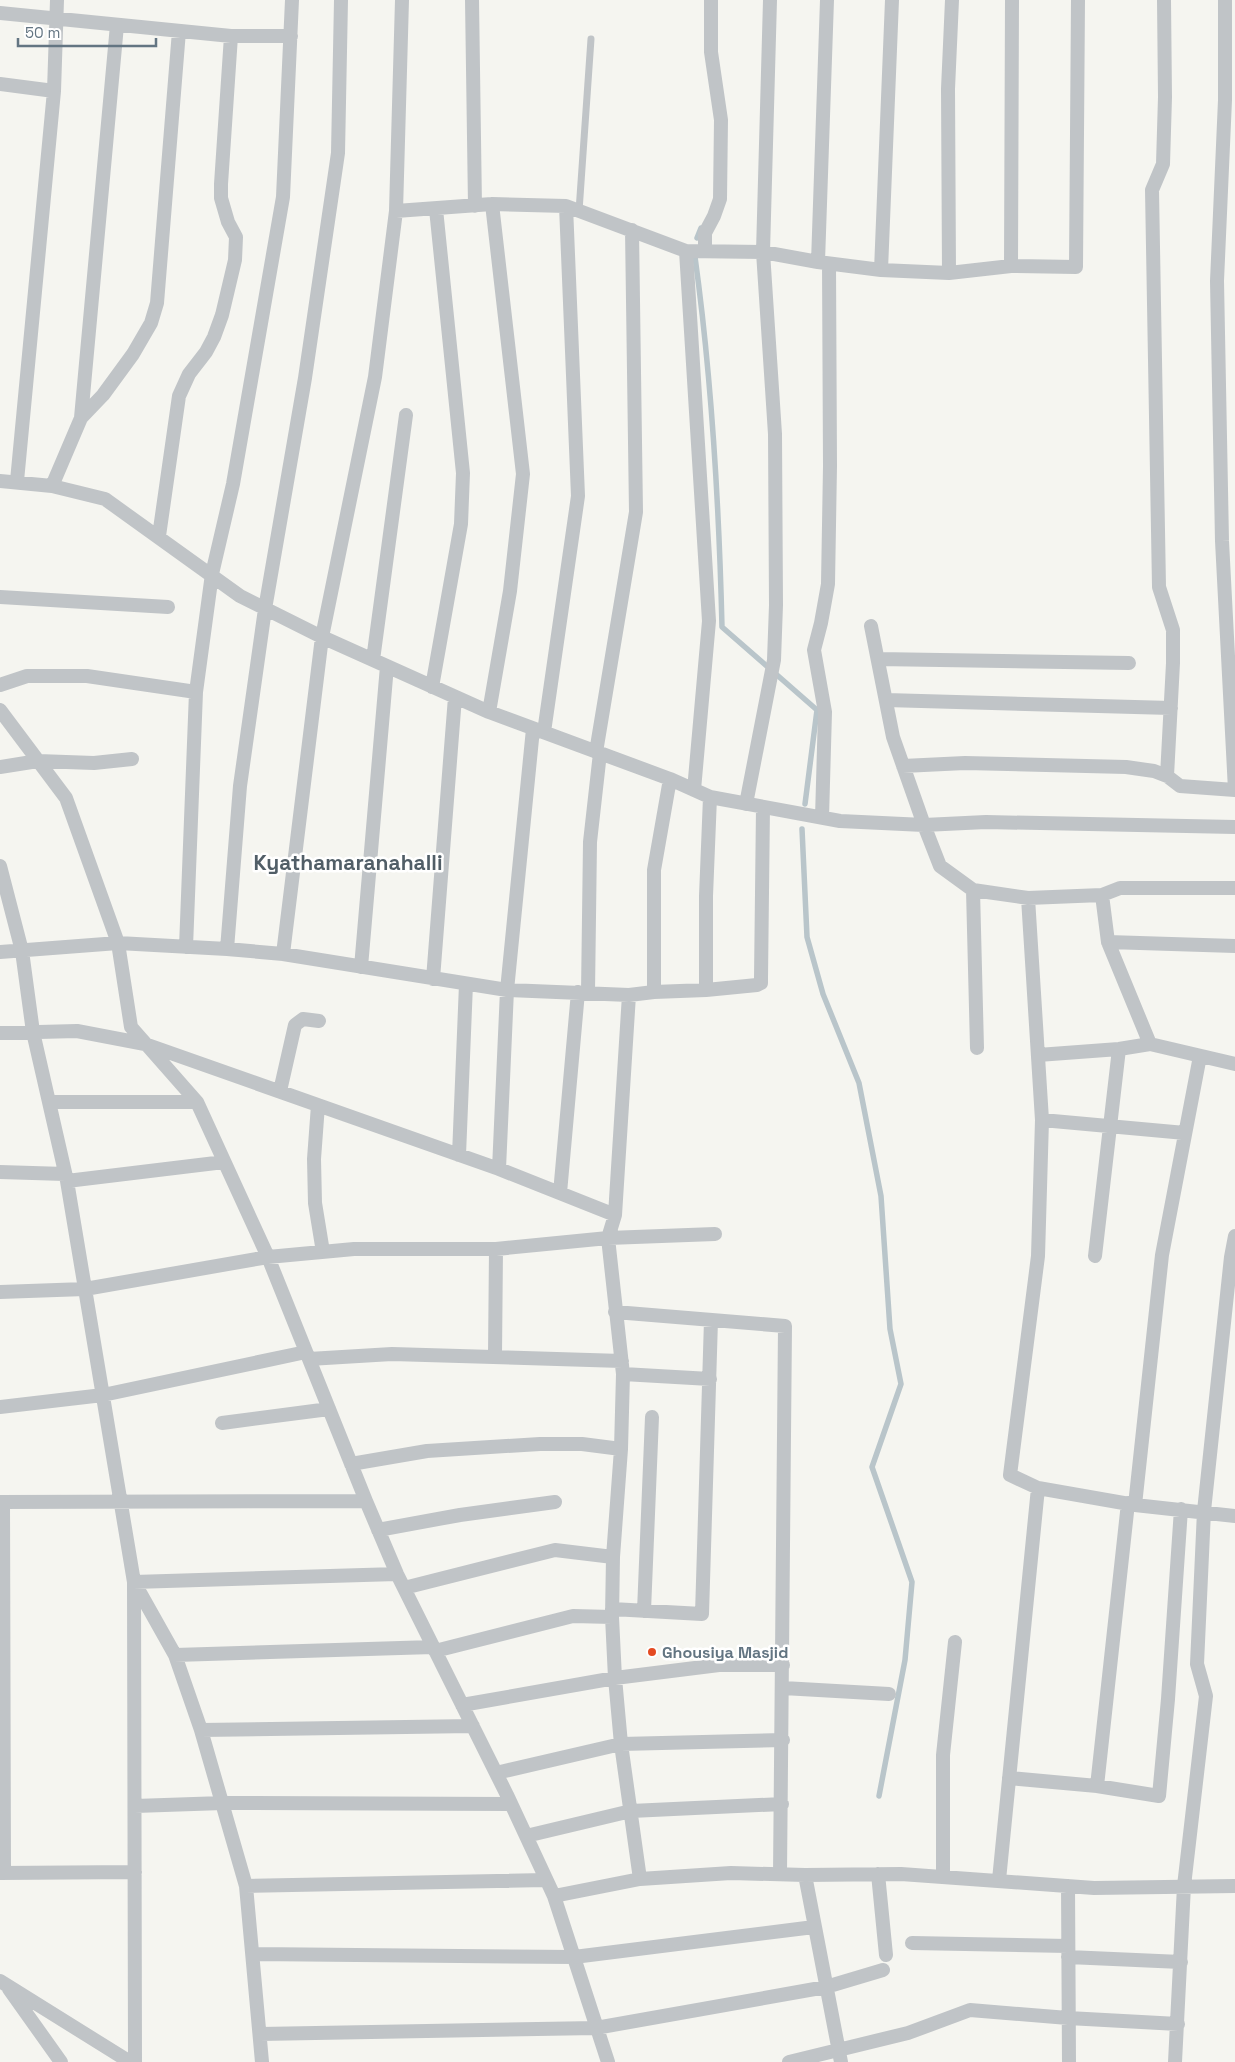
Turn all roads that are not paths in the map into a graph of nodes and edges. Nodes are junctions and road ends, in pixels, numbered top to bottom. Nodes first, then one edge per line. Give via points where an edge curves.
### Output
1 (58, 0) edge
2 (292, 0) edge
3 (341, 0) edge
4 (402, 0) edge
5 (472, 0) edge
6 (711, 0) edge
7 (770, 0) edge
8 (826, 0) edge
9 (892, 0) edge
10 (952, 0) edge
11 (1012, 0) edge
12 (1078, 0) edge
13 (1164, 0) edge
14 (1225, 0) edge
15 (0, 13) edge
16 (56, 17) junction
17 (117, 25) junction
18 (179, 31) junction
19 (231, 36) junction
20 (291, 36) junction
21 (591, 38) dead end
22 (0, 84) edge
23 (54, 91) junction
24 (492, 204) junction
25 (475, 206) junction
26 (573, 208) junction
27 (436, 209) junction
28 (396, 210) junction
29 (632, 230) junction
30 (686, 251) junction
31 (705, 251) junction
32 (763, 252) junction
33 (823, 263) junction
34 (1011, 266) junction
35 (881, 270) junction
36 (949, 273) junction
37 (406, 415) dead end
38 (81, 418) junction
39 (0, 481) edge
40 (17, 481) junction
41 (52, 486) junction
42 (158, 536) junction
43 (212, 574) junction
44 (0, 597) edge
45 (168, 607) dead end
46 (265, 609) junction
47 (871, 626) dead end
48 (322, 637) junction
49 (878, 659) junction
50 (373, 660) junction
51 (1129, 662) dead end
52 (387, 666) junction
53 (0, 685) edge
54 (432, 686) junction
55 (196, 692) junction
56 (455, 697) junction
57 (886, 700) junction
58 (1172, 708) junction
59 (0, 710) edge
60 (489, 712) junction
61 (538, 731) junction
62 (598, 752) junction
63 (132, 759) dead end
64 (38, 761) junction
65 (903, 766) junction
66 (0, 767) edge
67 (1167, 776) junction
68 (670, 779) junction
69 (694, 790) junction
70 (1235, 790) edge
71 (710, 797) junction
72 (746, 804) junction
73 (762, 807) junction
74 (822, 818) junction
75 (924, 826) junction
76 (1235, 827) edge
77 (0, 866) edge
78 (1235, 888) edge
79 (973, 890) junction
80 (1102, 895) junction
81 (1028, 898) junction
82 (1108, 942) junction
83 (118, 943) junction
84 (1235, 946) edge
85 (186, 947) junction
86 (227, 949) junction
87 (22, 951) junction
88 (0, 952) edge
89 (283, 954) junction
90 (361, 966) junction
91 (433, 979) junction
92 (466, 984) junction
93 (507, 990) junction
94 (706, 990) junction
95 (583, 992) junction
96 (654, 992) junction
97 (629, 995) junction
98 (319, 1021) dead end
99 (0, 1032) edge
100 (33, 1032) junction
101 (146, 1044) junction
102 (1150, 1044) junction
103 (977, 1048) dead end
104 (1118, 1049) junction
105 (1038, 1055) junction
106 (1200, 1056) junction
107 (1235, 1064) edge
108 (280, 1091) junction
109 (49, 1102) junction
110 (197, 1102) junction
111 (318, 1105) junction
112 (1042, 1120) junction
113 (1109, 1125) junction
114 (1185, 1133) junction
115 (459, 1155) junction
116 (224, 1162) junction
117 (499, 1170) junction
118 (0, 1172) edge
119 (66, 1177) junction
120 (560, 1193) junction
121 (614, 1215) junction
122 (715, 1234) dead end
123 (1235, 1236) edge
124 (608, 1238) junction
125 (496, 1249) junction
126 (323, 1252) junction
127 (1095, 1256) dead end
128 (268, 1257) junction
129 (1233, 1257) edge
130 (85, 1289) junction
131 (0, 1292) edge
132 (615, 1312) junction
133 (711, 1320) junction
134 (307, 1355) junction
135 (495, 1356) junction
136 (622, 1367) junction
137 (710, 1380) junction
138 (102, 1395) junction
139 (0, 1407) edge
140 (329, 1409) junction
141 (652, 1417) dead end
142 (222, 1423) dead end
143 (622, 1449) junction
144 (351, 1464) junction
145 (1038, 1488) junction
146 (121, 1501) junction
147 (366, 1501) junction
148 (2, 1502) edge
149 (554, 1502) dead end
150 (1131, 1504) junction
151 (1181, 1509) junction
152 (1204, 1511) junction
153 (1235, 1516) edge
154 (378, 1530) junction
155 (613, 1557) junction
156 (397, 1574) junction
157 (134, 1582) junction
158 (404, 1588) junction
159 (644, 1611) junction
160 (612, 1613) junction
161 (955, 1642) dead end
162 (434, 1649) junction
163 (175, 1655) junction
164 (783, 1665) junction
165 (2, 1667) edge
166 (615, 1678) junction
167 (783, 1688) junction
168 (888, 1694) dead end
169 (462, 1705) junction
170 (473, 1726) junction
171 (201, 1730) junction
172 (782, 1740) junction
173 (621, 1744) junction
174 (496, 1773) junction
175 (1009, 1778) junction
176 (1097, 1786) junction
177 (223, 1803) junction
178 (511, 1804) junction
179 (782, 1804) junction
180 (135, 1806) junction
181 (632, 1811) junction
182 (526, 1836) junction
183 (135, 1872) junction
184 (2, 1873) edge
185 (780, 1874) junction
186 (878, 1874) junction
187 (805, 1875) junction
188 (943, 1876) junction
189 (640, 1879) junction
190 (546, 1880) junction
191 (999, 1880) junction
192 (246, 1886) junction
193 (1068, 1886) junction
194 (1184, 1886) junction
195 (1235, 1886) edge
196 (554, 1896) junction
197 (814, 1927) junction
198 (912, 1944) dead end
199 (1068, 1951) junction
200 (253, 1954) junction
201 (886, 1955) dead end
202 (574, 1957) junction
203 (1181, 1962) junction
204 (883, 1970) dead end
205 (2, 1982) edge
206 (826, 1986) junction
207 (1068, 2018) junction
208 (1178, 2024) junction
209 (596, 2028) junction
210 (260, 2034) junction
211 (112, 2056) edge
212 (839, 2056) edge
213 (60, 2062) edge
214 (130, 2062) edge
215 (135, 2062) edge
216 (262, 2062) edge
217 (608, 2062) edge
218 (789, 2062) edge
219 (1069, 2062) edge
220 (1176, 2062) edge

1 - 16 street
2 - 20 street
3 - 46 street via 338,154 305,378
4 - 28 street
5 - 25 street
6 - 31 street via 711,52 721,120 720,199 705,233
7 - 32 street
8 - 33 street
9 - 35 street
10 - 36 street via 948,89
11 - 34 street
12 - 34 street via 1076,267
13 - 58 street via 1163,164 1152,190 1159,587 1173,630
14 - 70 street via 1225,100 1217,281 1222,541
15 - 16 street
16 - 17 street
16 - 23 street
17 - 18 street
17 - 38 street
18 - 19 street
18 - 38 street via 157,303 151,323 133,354 103,395
19 - 20 street
19 - 42 street via 221,198 236,237 235,260 214,337 189,374 180,396
20 - 43 street via 284,197 233,484
21 - 26 lane
22 - 23 street
23 - 40 street
24 - 25 street
24 - 26 street
24 - 60 street via 523,474 510,591
25 - 27 street
26 - 29 street
26 - 61 street via 578,496
27 - 28 street
27 - 54 street via 463,473 461,524
28 - 48 street via 375,377
29 - 30 street
29 - 62 street via 636,512
30 - 31 street
30 - 69 street via 710,621
31 - 32 street
32 - 33 street
32 - 72 street via 775,434 776,605 774,660
33 - 35 street
33 - 74 street via 830,466 828,584 814,650 824,712
34 - 36 street
35 - 36 street
37 - 50 street
38 - 41 street
39 - 40 street
40 - 41 street
41 - 42 street via 105,499
42 - 43 street
43 - 46 street via 240,596
43 - 55 street
44 - 45 street
46 - 48 street
46 - 86 street via 240,786
47 - 49 street
48 - 50 street
48 - 89 street
49 - 51 street
49 - 57 street
50 - 52 street
52 - 54 street
52 - 90 street
53 - 55 street via 27,676 87,676
54 - 56 street
55 - 85 street
56 - 60 street
56 - 91 street
57 - 58 street
57 - 65 street
58 - 67 street
59 - 64 street
60 - 61 street
61 - 62 street
61 - 93 street
62 - 68 street
62 - 95 street
63 - 64 street via 94,763
64 - 66 street
64 - 83 street via 66,798
65 - 67 street via 965,763 1126,767
65 - 75 street
67 - 70 street via 1180,786
68 - 69 street
68 - 96 street via 654,870
69 - 71 street
71 - 72 street
71 - 94 street
72 - 73 street
73 - 74 street
73 - 94 street via 760,983
74 - 75 street
75 - 76 street via 986,822
75 - 79 street via 940,866
77 - 87 street
78 - 80 street via 1120,888
79 - 81 street
79 - 103 street
80 - 81 street
80 - 82 street
81 - 105 street
82 - 84 street
82 - 102 street
83 - 85 street
83 - 87 street
83 - 101 street via 131,1027
85 - 86 street
86 - 89 street
87 - 88 street
87 - 100 street
89 - 90 street
90 - 91 street
91 - 92 street
92 - 93 street
92 - 115 street
93 - 95 street
93 - 117 street
94 - 96 street
95 - 97 street
95 - 120 street
96 - 97 street
97 - 121 street
98 - 108 street via 303,1019 296,1025
99 - 100 street
100 - 101 street via 77,1031
100 - 109 street
101 - 108 street
101 - 110 street
102 - 104 street
102 - 106 street
104 - 105 street
104 - 113 street
105 - 112 street
106 - 107 street
106 - 114 street
108 - 111 street
109 - 110 street
109 - 119 street
110 - 116 street
111 - 115 street
111 - 126 street via 315,1203
112 - 113 street
112 - 145 street via 1038,1256 1010,1475
113 - 114 street
113 - 127 street
114 - 150 street via 1162,1256
115 - 117 street
116 - 119 street
116 - 128 street
117 - 120 street
118 - 119 street
119 - 130 street
120 - 121 street
121 - 124 street
122 - 124 street
123 - 129 street
124 - 125 street
124 - 132 street
125 - 126 street
125 - 135 street
126 - 128 street
128 - 130 street
128 - 134 street
129 - 152 street
130 - 131 street
130 - 138 street
132 - 133 street
132 - 136 street
133 - 137 street
133 - 164 street via 785,1326
134 - 135 street
134 - 138 street
134 - 140 street
135 - 136 street
136 - 137 street
136 - 143 street
137 - 159 street via 702,1614
138 - 139 street
138 - 146 street
140 - 142 street
140 - 144 street
141 - 159 street
143 - 144 street via 582,1444 540,1444 427,1451
143 - 155 street
144 - 147 street
145 - 150 street
145 - 175 street
146 - 147 street
146 - 148 street
146 - 157 street
147 - 154 street
148 - 165 street
149 - 154 street
150 - 151 street
150 - 176 street
151 - 152 street
151 - 176 street via 1159,1796
152 - 153 street
152 - 194 street via 1196,1664 1206,1696
154 - 156 street
155 - 158 street via 555,1550
155 - 160 street
156 - 157 street
156 - 158 street
157 - 163 street
157 - 180 street
158 - 162 street
159 - 160 street
160 - 162 street via 573,1616
160 - 166 street
161 - 188 street via 944,1755
162 - 163 street
162 - 169 street
163 - 171 street
164 - 166 street via 718,1665
164 - 167 street
165 - 184 street
166 - 169 street
166 - 173 street
167 - 168 street
167 - 172 street
169 - 170 street
170 - 171 street
170 - 174 street
171 - 177 street
172 - 173 street
172 - 179 street
173 - 174 street
173 - 181 street
174 - 178 street
175 - 176 street
175 - 191 street
177 - 178 street
177 - 180 street
177 - 192 street
178 - 182 street
179 - 181 street
179 - 185 street
180 - 183 street
181 - 182 street
181 - 189 street
182 - 190 street
183 - 184 street
183 - 215 street
185 - 187 street
185 - 189 street via 731,1873
186 - 187 street
186 - 188 street
186 - 201 street
187 - 197 street
188 - 191 street
189 - 196 street
190 - 192 street
190 - 196 street
191 - 193 street
192 - 200 street
193 - 194 street
193 - 199 street
194 - 195 street
194 - 203 street
196 - 202 street
197 - 202 street
197 - 206 street
198 - 199 street
199 - 203 street
199 - 207 street
200 - 202 street
200 - 210 street
202 - 209 street
203 - 208 street
204 - 206 street
205 - 211 street
205 - 213 street
206 - 209 street
206 - 212 street
207 - 208 street
207 - 212 street via 970,2010
207 - 219 street
208 - 220 street
209 - 210 street
209 - 217 street
210 - 216 street
211 - 214 street
212 - 218 street

